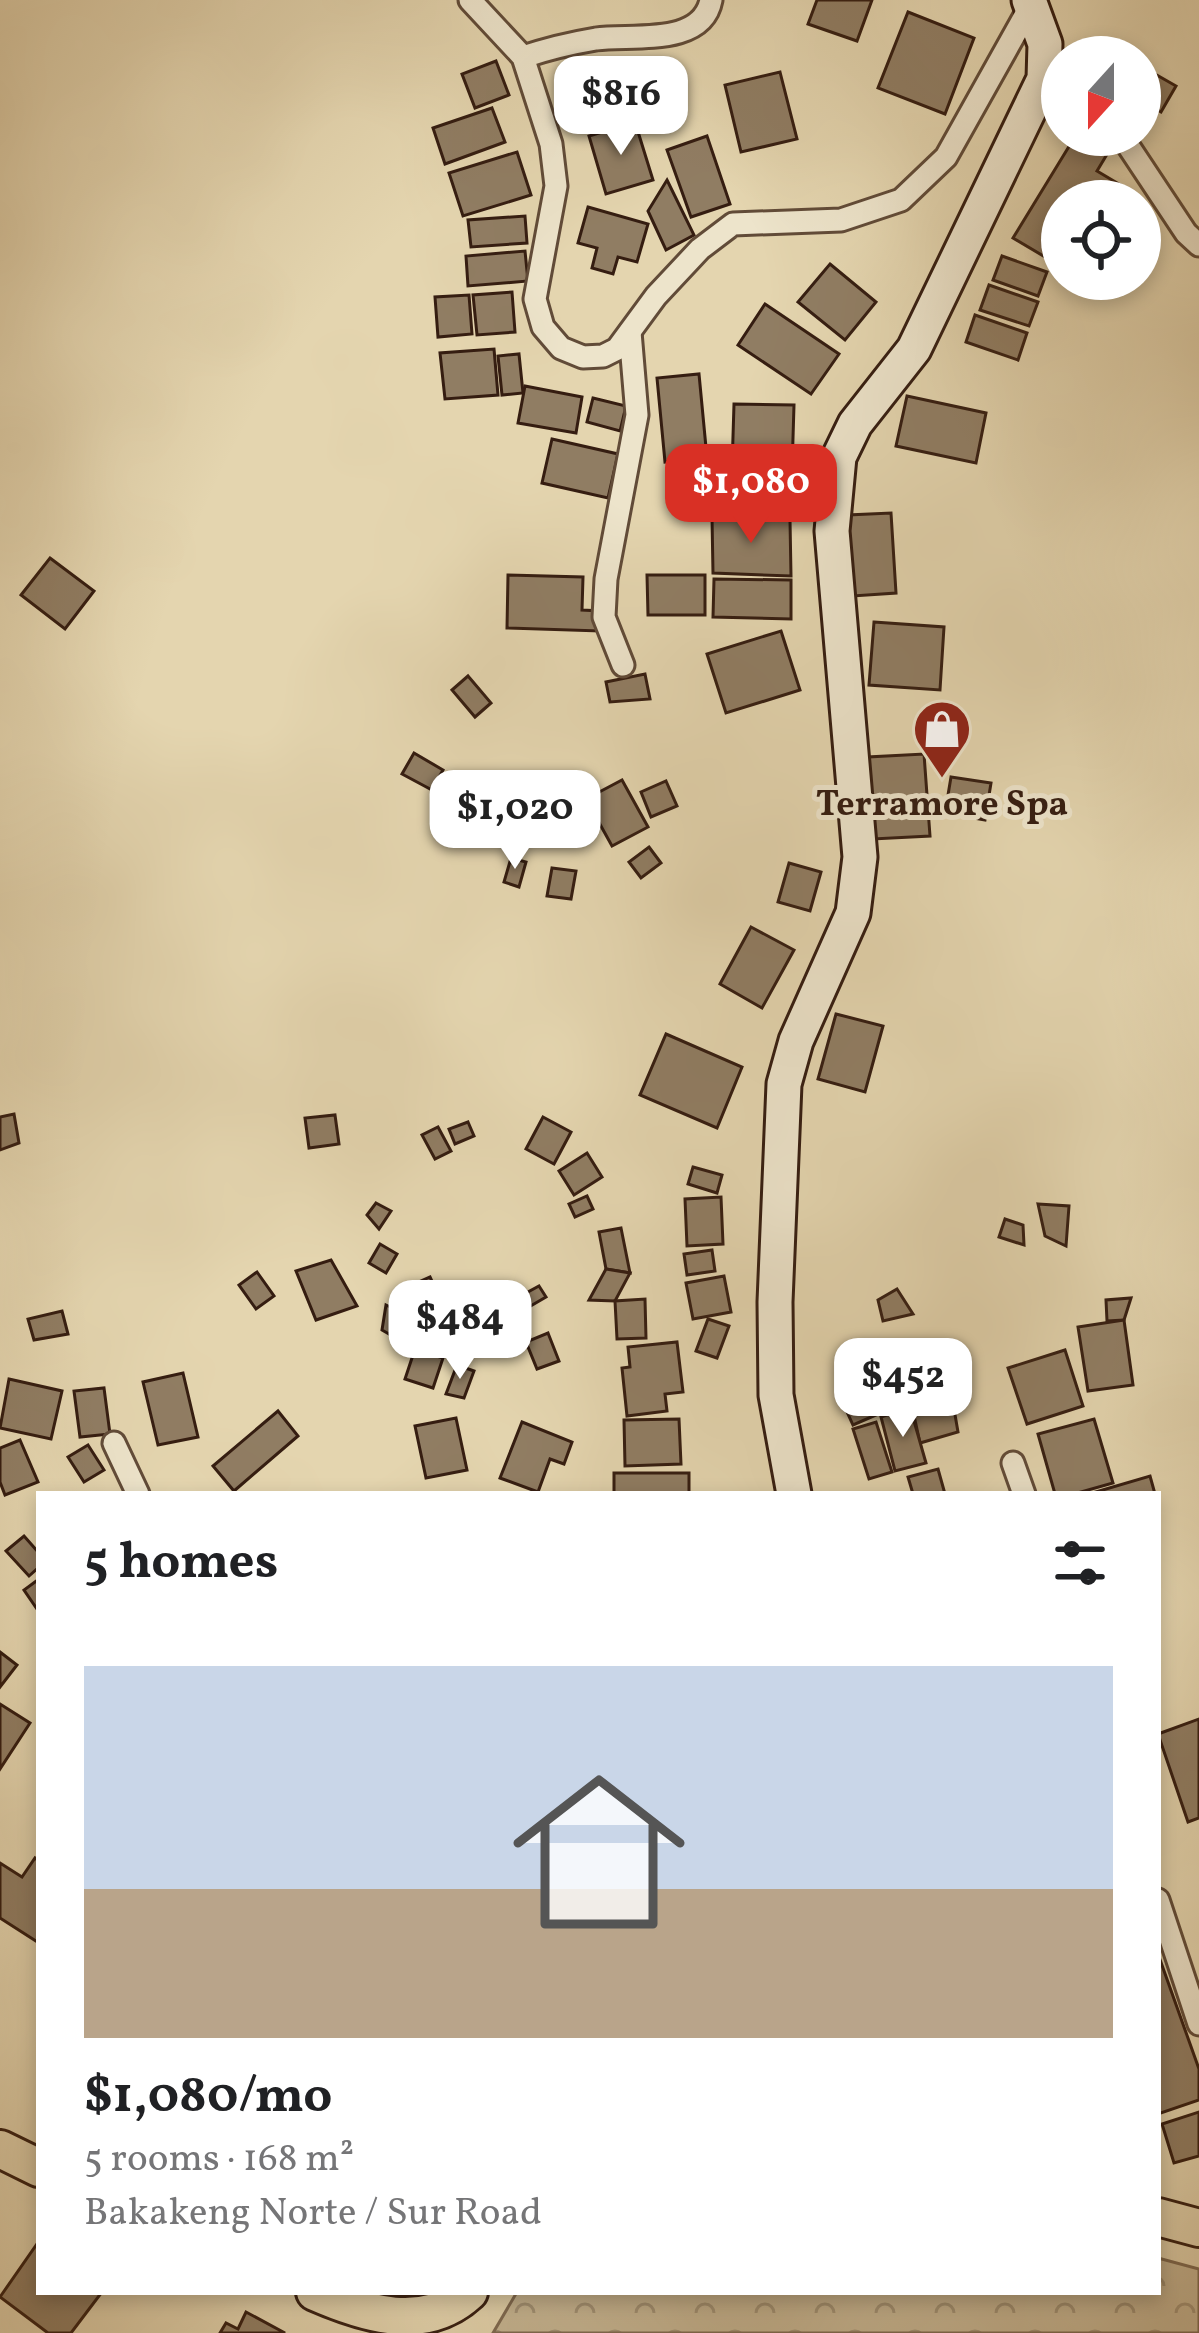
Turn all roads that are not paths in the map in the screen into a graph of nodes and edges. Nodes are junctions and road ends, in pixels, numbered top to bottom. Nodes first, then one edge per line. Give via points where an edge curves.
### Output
1 (470, 0) edge
2 (712, 0) edge
3 (1030, 2) edge
4 (1042, 36) edge
5 (523, 57) junction
6 (1041, 103) edge
7 (1135, 156) edge
8 (1199, 244) edge
9 (630, 332) junction
10 (623, 665) dead end
11 (114, 1443) dead end
12 (1013, 1463) dead end
13 (137, 1491) edge
14 (793, 1491) edge
15 (1023, 1491) edge
16 (1161, 1909) edge
17 (1199, 2024) edge
18 (0, 2150) edge
19 (36, 2167) edge
20 (1161, 2218) edge
21 (1199, 2228) edge
22 (322, 2295) edge
23 (465, 2295) edge

1 - 5 street
2 - 5 street via 695,26
3 - 4 main road
3 - 9 street via 946,157 901,200 841,220 733,224 700,249
5 - 9 street via 556,186 536,299 543,327 560,348 583,357 603,356
6 - 14 main road via 914,349 838,457 832,531 860,857 853,913 784,1084 776,1395
7 - 8 street
9 - 10 street via 637,415 604,617
11 - 13 street
12 - 15 street
16 - 17 street
18 - 19 main road
20 - 21 main road
22 - 23 main road via 401,2320 435,2315

